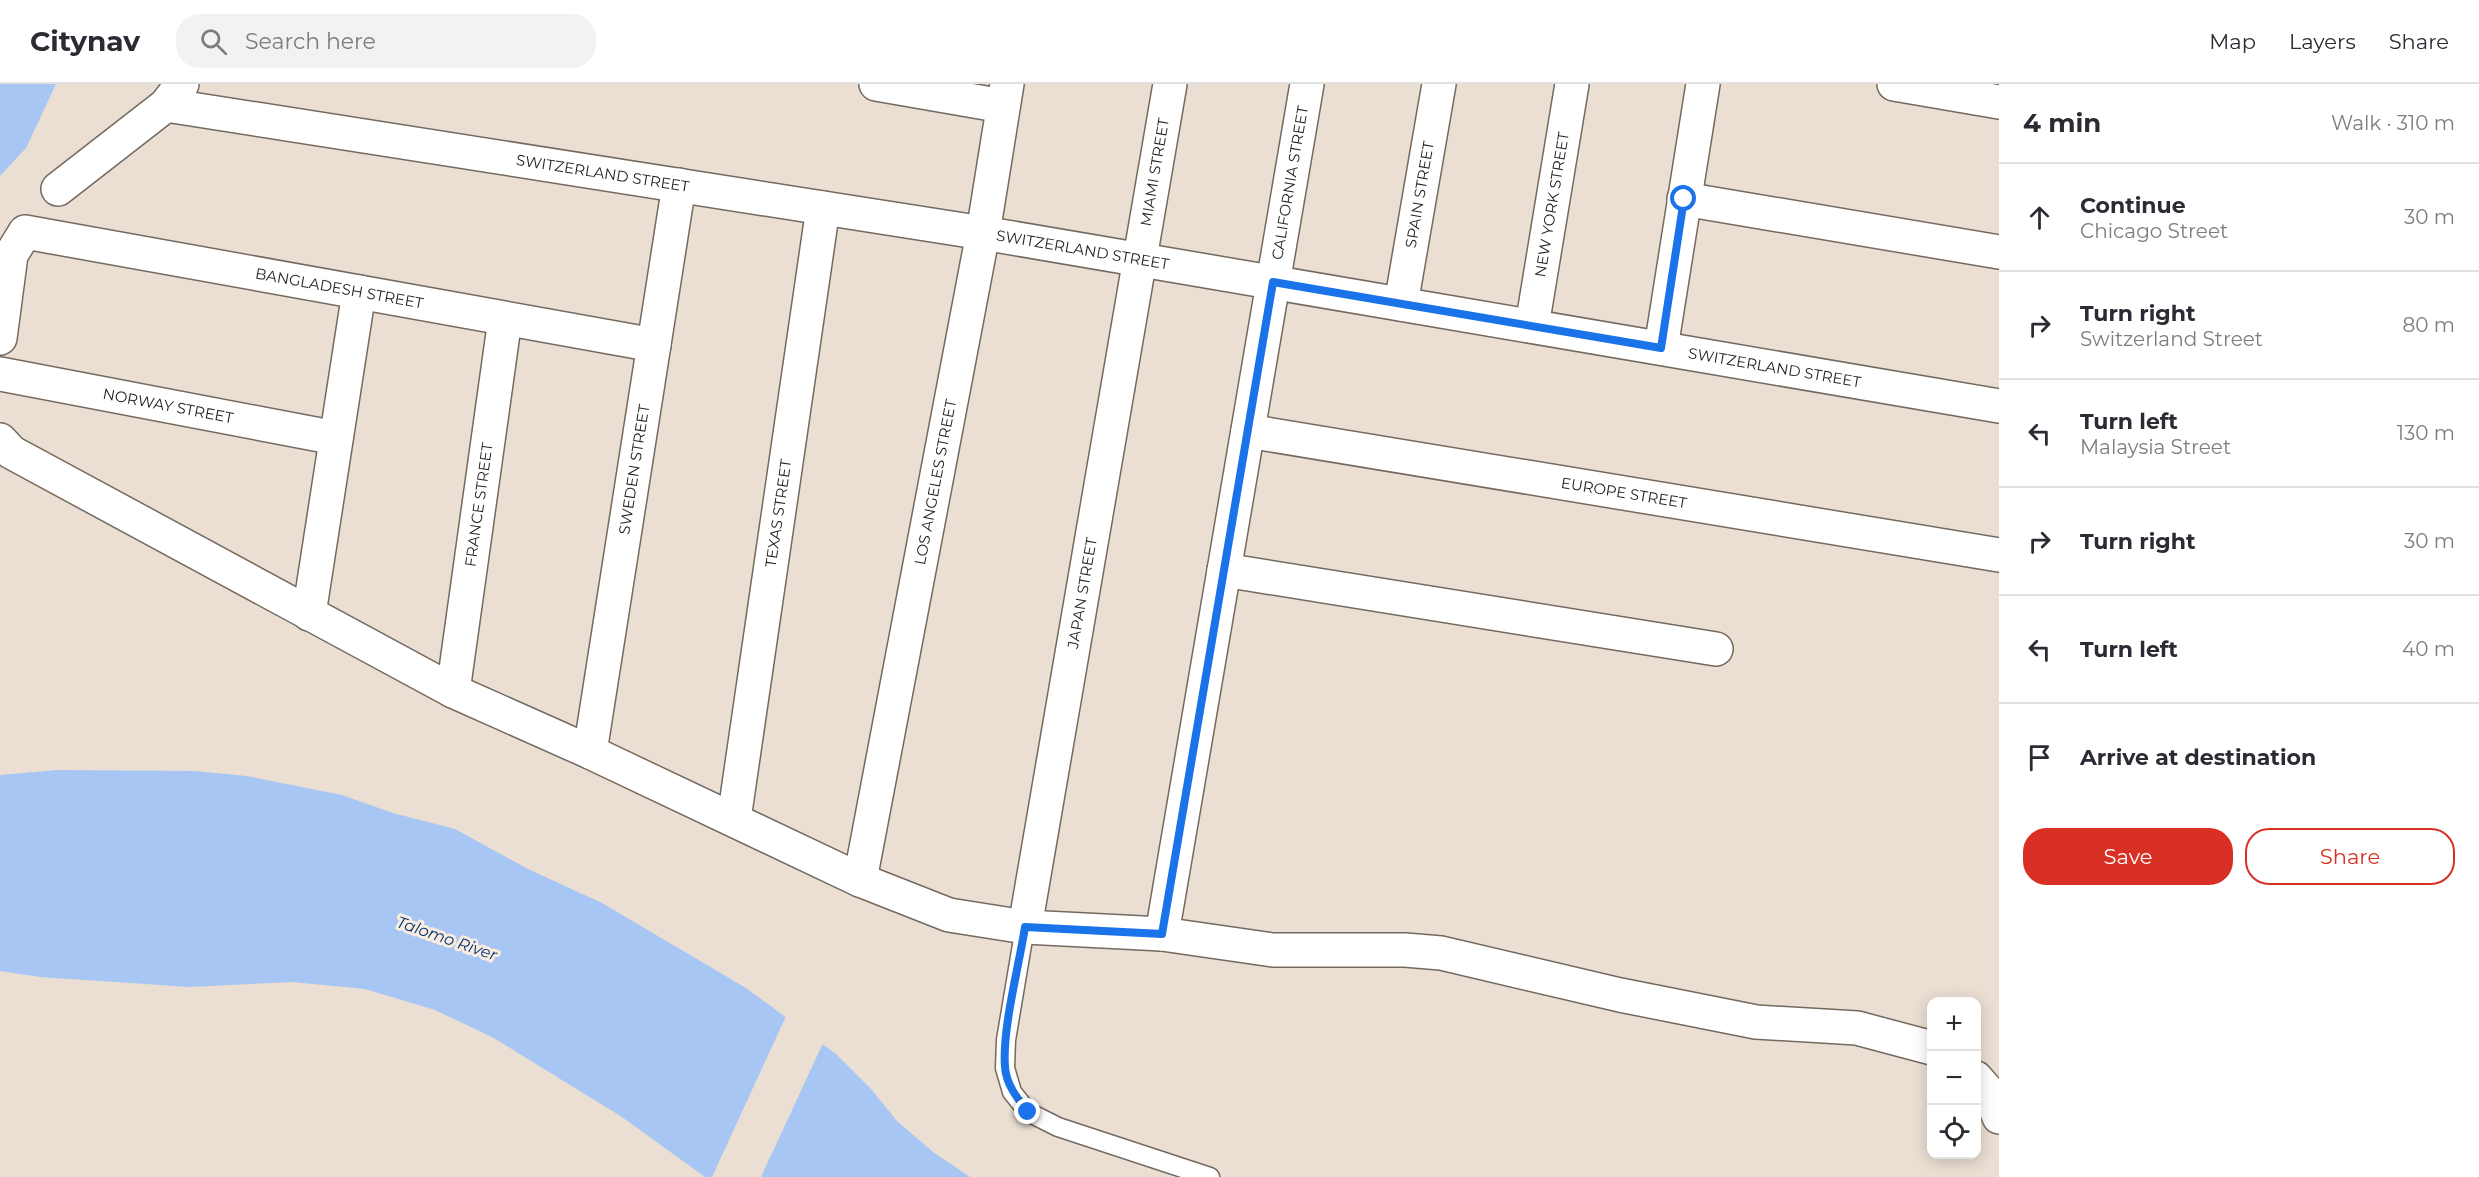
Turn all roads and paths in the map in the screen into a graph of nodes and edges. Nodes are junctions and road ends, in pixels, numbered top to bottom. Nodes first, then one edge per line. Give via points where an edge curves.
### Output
1 (876, 84) edge
2 (1170, 84) edge
3 (1307, 84) edge
4 (1439, 84) edge
5 (1572, 84) edge
6 (1703, 84) edge
7 (1894, 84) edge
8 (174, 94) edge
9 (1005, 95) edge
10 (1999, 102) edge
11 (679, 185) junction
12 (58, 189) dead end
13 (1684, 199) junction
14 (823, 208) junction
15 (983, 233) junction
16 (1999, 252) edge
17 (1140, 260) junction
18 (1273, 282) junction
19 (358, 292) junction
20 (1401, 304) junction
21 (504, 319) junction
22 (1532, 326) junction
23 (0, 338) edge
24 (654, 345) junction
25 (1661, 348) junction
26 (0, 374) edge
27 (1999, 406) edge
28 (1248, 431) junction
29 (336, 438) junction
30 (0, 440) edge
31 (1999, 555) edge
32 (1224, 570) junction
33 (309, 614) junction
34 (1716, 649) dead end
35 (453, 691) junction
36 (590, 752) junction
37 (734, 819) junction
38 (860, 880) junction
39 (1025, 927) junction
40 (1162, 934) junction
41 (1927, 1047) edge
42 (1981, 1083) edge
43 (1999, 1118) edge
44 (1210, 1177) edge

1 - 9 street
2 - 17 street, MIAMI STREET
3 - 18 street, CALIFORNIA STREET
4 - 20 street, SPAIN STREET
5 - 22 street, NEW YORK STREET
6 - 13 street
7 - 10 street
8 - 11 street, SWITZERLAND STREET
8 - 12 street
9 - 15 street, LOS ANGELES STREET
11 - 14 street, SWITZERLAND STREET
11 - 24 street, SWEDEN STREET
13 - 16 street
13 - 25 street
14 - 15 street, SWITZERLAND STREET
14 - 37 street, TEXAS STREET
15 - 17 street, SWITZERLAND STREET
15 - 38 street, LOS ANGELES STREET
17 - 18 street, SWITZERLAND STREET
17 - 39 street, JAPAN STREET
18 - 20 street, SWITZERLAND STREET
18 - 28 street, CALIFORNIA STREET
19 - 21 street, BANGLADESH STREET
19 - 23 street, BANGLADESH STREET via 25,232 11,255
19 - 29 street
20 - 22 street, SWITZERLAND STREET
21 - 24 street, BANGLADESH STREET
21 - 35 street, FRANCE STREET
22 - 25 street, SWITZERLAND STREET
24 - 36 street, SWEDEN STREET
25 - 27 street, SWITZERLAND STREET
26 - 29 street, NORWAY STREET
28 - 31 street, EUROPE STREET
28 - 32 street, CALIFORNIA STREET
29 - 33 street
30 - 33 street via 11,452
32 - 34 street
32 - 40 street, CALIFORNIA STREET
33 - 35 street
35 - 36 street
36 - 37 street
37 - 38 street
38 - 39 street via 949,915
39 - 40 street
39 - 44 lane via 1006,1040 1005,1068 1012,1092 1028,1112 1058,1127
40 - 41 street via 1273,950 1441,953 1631,998 1756,1022 1857,1028
42 - 43 street

